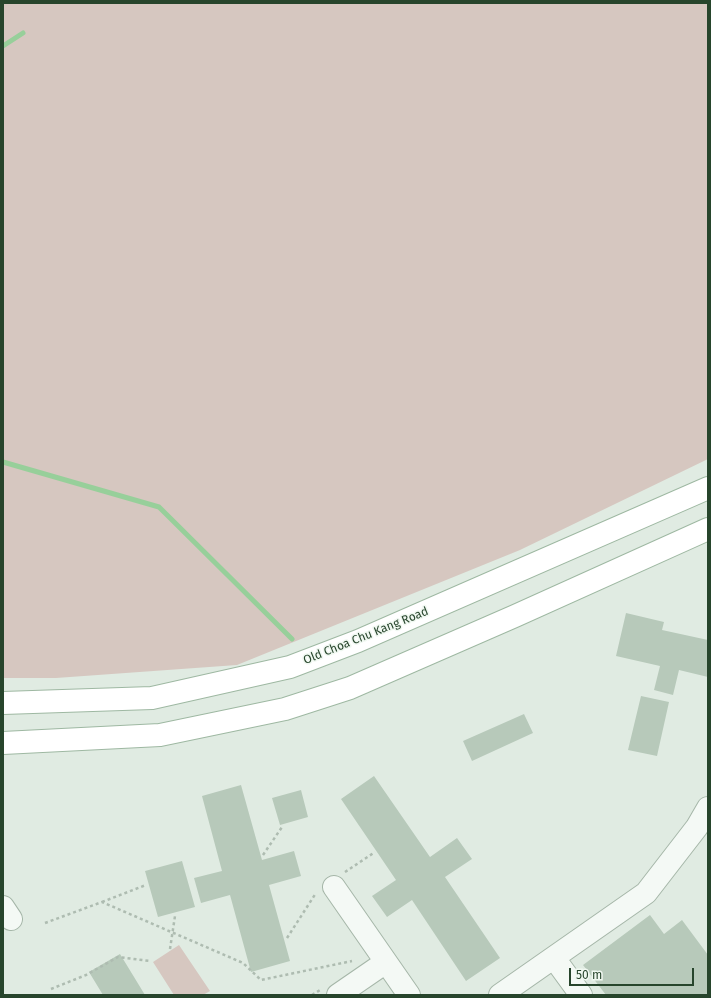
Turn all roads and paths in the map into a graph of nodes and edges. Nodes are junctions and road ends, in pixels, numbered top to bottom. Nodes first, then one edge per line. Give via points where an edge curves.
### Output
1 (708, 488) edge
2 (708, 529) edge
3 (3, 703) edge
4 (3, 743) edge
5 (708, 808) edge
6 (282, 827) dead end
7 (375, 852) dead end
8 (263, 855) dead end
9 (146, 885) dead end
10 (331, 885) junction
11 (102, 902) junction
12 (175, 916) dead end
13 (45, 923) dead end
14 (172, 932) junction
15 (286, 938) dead end
16 (170, 949) dead end
17 (554, 958) junction
18 (354, 960) dead end
19 (150, 961) dead end
20 (386, 962) junction
21 (50, 990) dead end
22 (338, 995) edge
23 (409, 995) edge
24 (500, 995) edge
25 (581, 995) edge

1 - 3 main road, Old Choa Chu Kang Road via 358,641 290,667 152,698
2 - 4 main road via 350,688 285,709 160,735
5 - 17 lane via 697,827 646,893
6 - 8 path
7 - 10 path
9 - 11 path
10 - 15 path
10 - 20 lane
11 - 13 path
11 - 14 path
12 - 14 path
14 - 16 path
14 - 18 path via 242,963 261,980
17 - 24 lane
17 - 25 lane
19 - 21 path via 118,957 86,975
20 - 22 lane
20 - 23 lane

